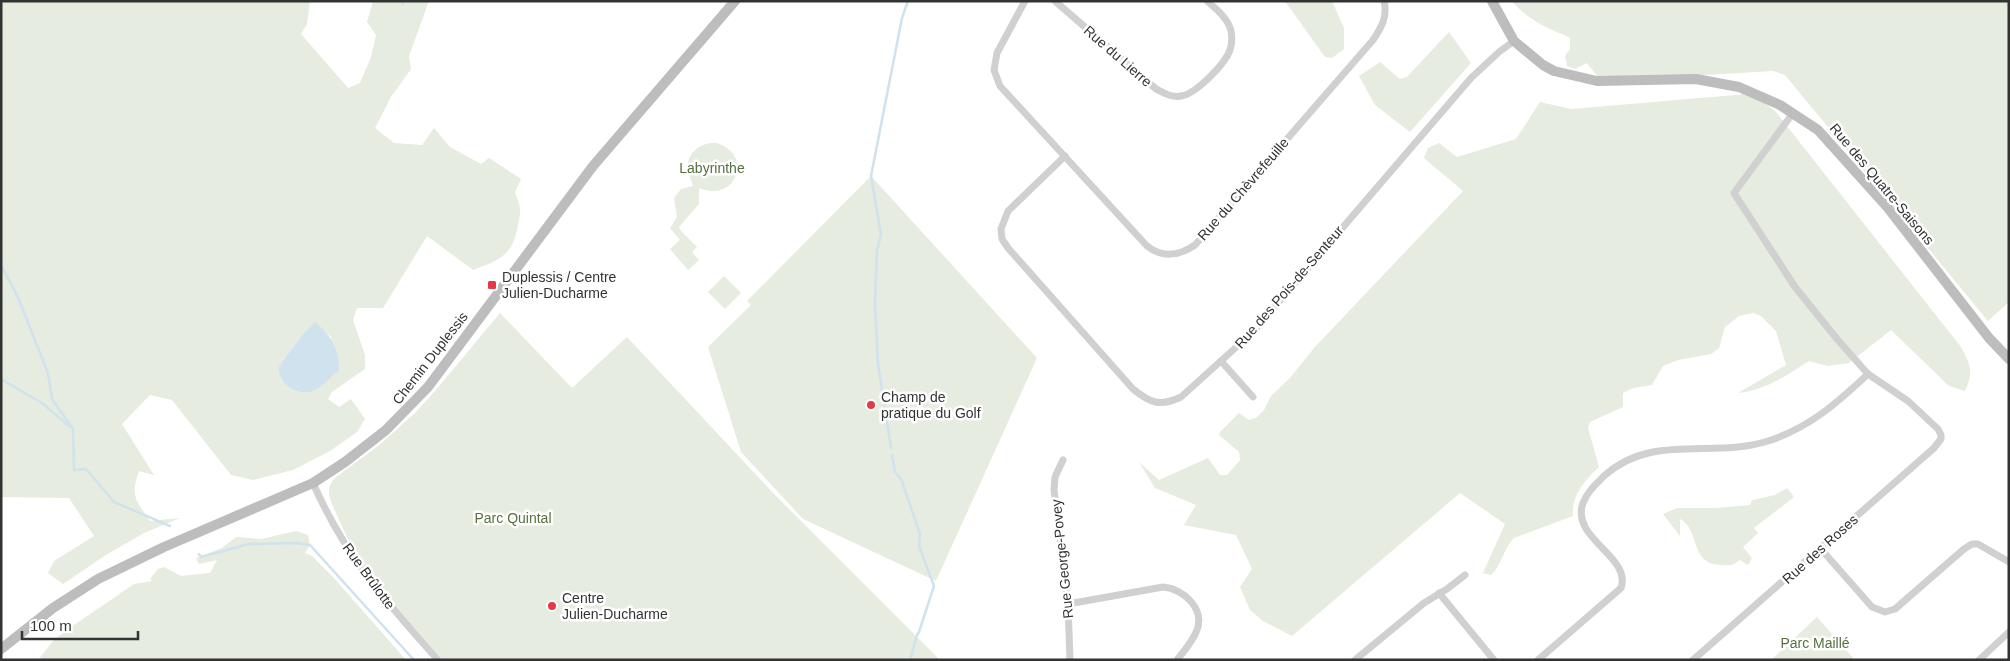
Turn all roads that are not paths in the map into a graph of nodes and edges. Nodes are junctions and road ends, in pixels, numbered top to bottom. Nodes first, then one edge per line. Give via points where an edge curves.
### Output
1 (735, 1) edge
2 (1024, 1) edge
3 (1055, 1) edge
4 (1207, 1) edge
5 (1384, 1) edge
6 (1492, 1) edge
7 (1514, 41) junction
8 (1792, 113) junction
9 (1065, 156) junction
10 (2009, 359) edge
11 (1222, 361) junction
12 (1868, 374) junction
13 (1253, 397) dead end
14 (1063, 460) dead end
15 (313, 483) junction
16 (1821, 548) junction
17 (2009, 562) edge
18 (1465, 575) dead end
19 (1439, 593) junction
20 (1068, 604) junction
21 (2009, 632) edge
22 (1, 649) edge
23 (438, 660) edge
24 (1070, 660) edge
25 (1177, 660) edge
26 (1355, 660) edge
27 (1494, 660) edge
28 (1538, 660) edge
29 (1694, 660) edge
30 (1979, 660) edge

1 - 15 street, Chemin Duplessis via 593,166 419,397 367,446
2 - 9 street, Rue du Chèvrefeuille via 997,53 994,70 1000,86
3 - 4 street, Rue du Lierre via 1156,89 1174,97 1191,93 1200,86 1231,48 1231,30 1227,22
5 - 9 street, Rue du Chèvrefeuille via 1384,21 1373,40 1195,245 1182,252 1166,255 1151,249
6 - 7 street, Rue des Quatre-Saisons
7 - 8 street, Rue des Quatre-Saisons via 1543,65 1571,76 1597,81 1696,79 1739,87
7 - 11 street, Rue des Pois-de-Senteur via 1471,78 1253,332
8 - 10 street, Rue des Quatre-Saisons via 1818,130 1882,201
8 - 12 street via 1734,192 1795,287
9 - 11 street, Rue des Pois-de-Senteur via 1008,211 1001,228 1002,239 1008,248 1147,400 1160,403 1181,397
11 - 13 street
12 - 16 street, Rue des Roses via 1914,406 1941,435 1934,448
12 - 28 street via 1817,418 1796,430 1748,446 1649,451 1628,459 1606,474 1585,499 1582,515 1588,532 1618,566 1623,583
14 - 20 street, Rue George-Povey via 1054,477 1054,490
15 - 22 street, Chemin Duplessis via 110,572 53,608
15 - 23 street, Rue Brûlotte via 336,530 363,572
16 - 17 street via 1872,607 1885,612 1895,608 1972,544 1978,544
16 - 29 street, Rue des Roses
18 - 19 street
19 - 26 street
19 - 27 street
20 - 24 street, Rue George-Povey
20 - 25 street via 1163,587 1178,590 1190,600 1198,629
21 - 30 street

